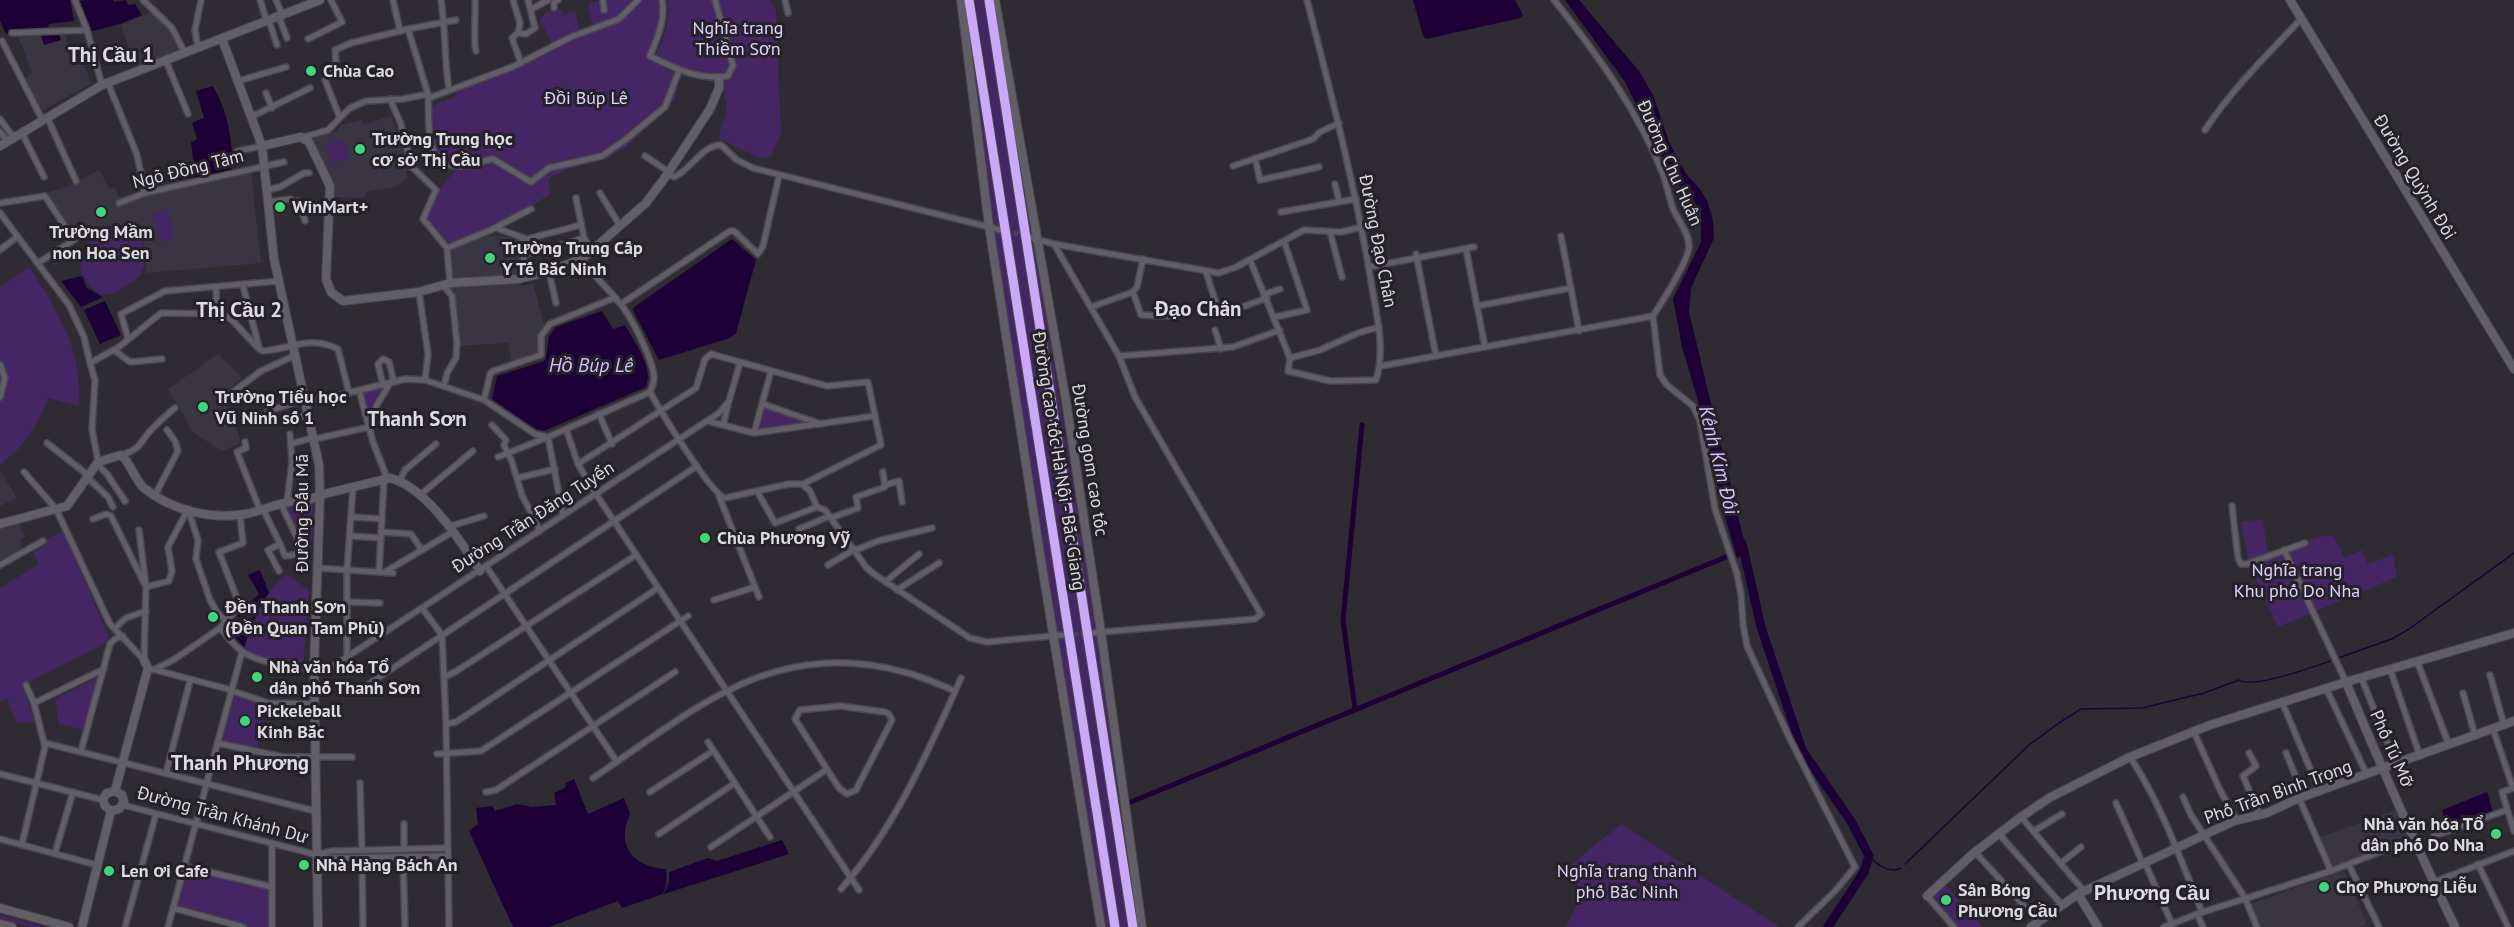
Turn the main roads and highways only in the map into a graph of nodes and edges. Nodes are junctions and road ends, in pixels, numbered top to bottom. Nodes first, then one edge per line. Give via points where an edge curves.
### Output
1 (321, 0) edge
2 (961, 0) edge
3 (969, 0) edge
4 (989, 0) edge
5 (995, 0) edge
6 (2290, 0) edge
7 (307, 3) edge
8 (222, 39) junction
9 (719, 78) road end
10 (7, 142) edge
11 (262, 146) junction
12 (2514, 369) edge
13 (320, 495) junction
14 (0, 524) edge
15 (483, 568) road end
16 (2514, 633) edge
17 (144, 660) road end
18 (2346, 682) junction
19 (2511, 724) edge
20 (2382, 770) junction
21 (115, 790) junction
22 (111, 811) junction
23 (2081, 893) junction
24 (1927, 897) road end
25 (0, 908) edge
26 (0, 924) edge
27 (12, 927) edge
28 (69, 927) edge
29 (82, 927) edge
30 (318, 927) edge
31 (1101, 927) edge
32 (1115, 927) edge
33 (1133, 927) edge
34 (1142, 927) edge
35 (2031, 927) edge
36 (2098, 927) edge
37 (2455, 927) edge

1 - 7 main road
2 - 31 main road via 989,226 1058,636
3 - 32 highway, Đường cao tốc Hà Nội - Bắc Giang
4 - 33 highway, Đường cao tốc Hà Nội - Bắc Giang
5 - 34 main road, Đường gom cao tốc via 1101,632
6 - 12 main road, Đường Quỳnh Đôi
7 - 8 main road
8 - 10 main road via 105,84
8 - 11 main road, Đường Đấu Mã
9 - 11 main road via 710,110 646,203 580,260 525,278 447,284 346,302 331,292 326,275 332,196 312,146 297,137
11 - 13 main road, Đường Đấu Mã via 279,281 315,438
13 - 14 main road via 240,515 214,516 172,505 155,495 136,480 123,455 97,463 67,506
13 - 15 main road via 385,479 400,480 452,528
13 - 30 main road, Đường Đấu Mã via 314,668
16 - 18 main road
17 - 21 main road via 150,669
18 - 20 main road, Phố Tú Mỡ
18 - 24 main road via 2194,732 2130,757 2049,798 1975,852
19 - 20 main road, Phố Trần Bình Trọng
20 - 23 main road, Phố Trần Bình Trọng via 2237,821
20 - 37 main road, Phố Tú Mỡ
21 - 22 main road via 106,793 103,800
21 - 22 main road via 122,795 123,805
22 - 29 main road
23 - 35 main road, Phố Trần Bình Trọng
23 - 36 main road
25 - 28 main road
26 - 27 main road

